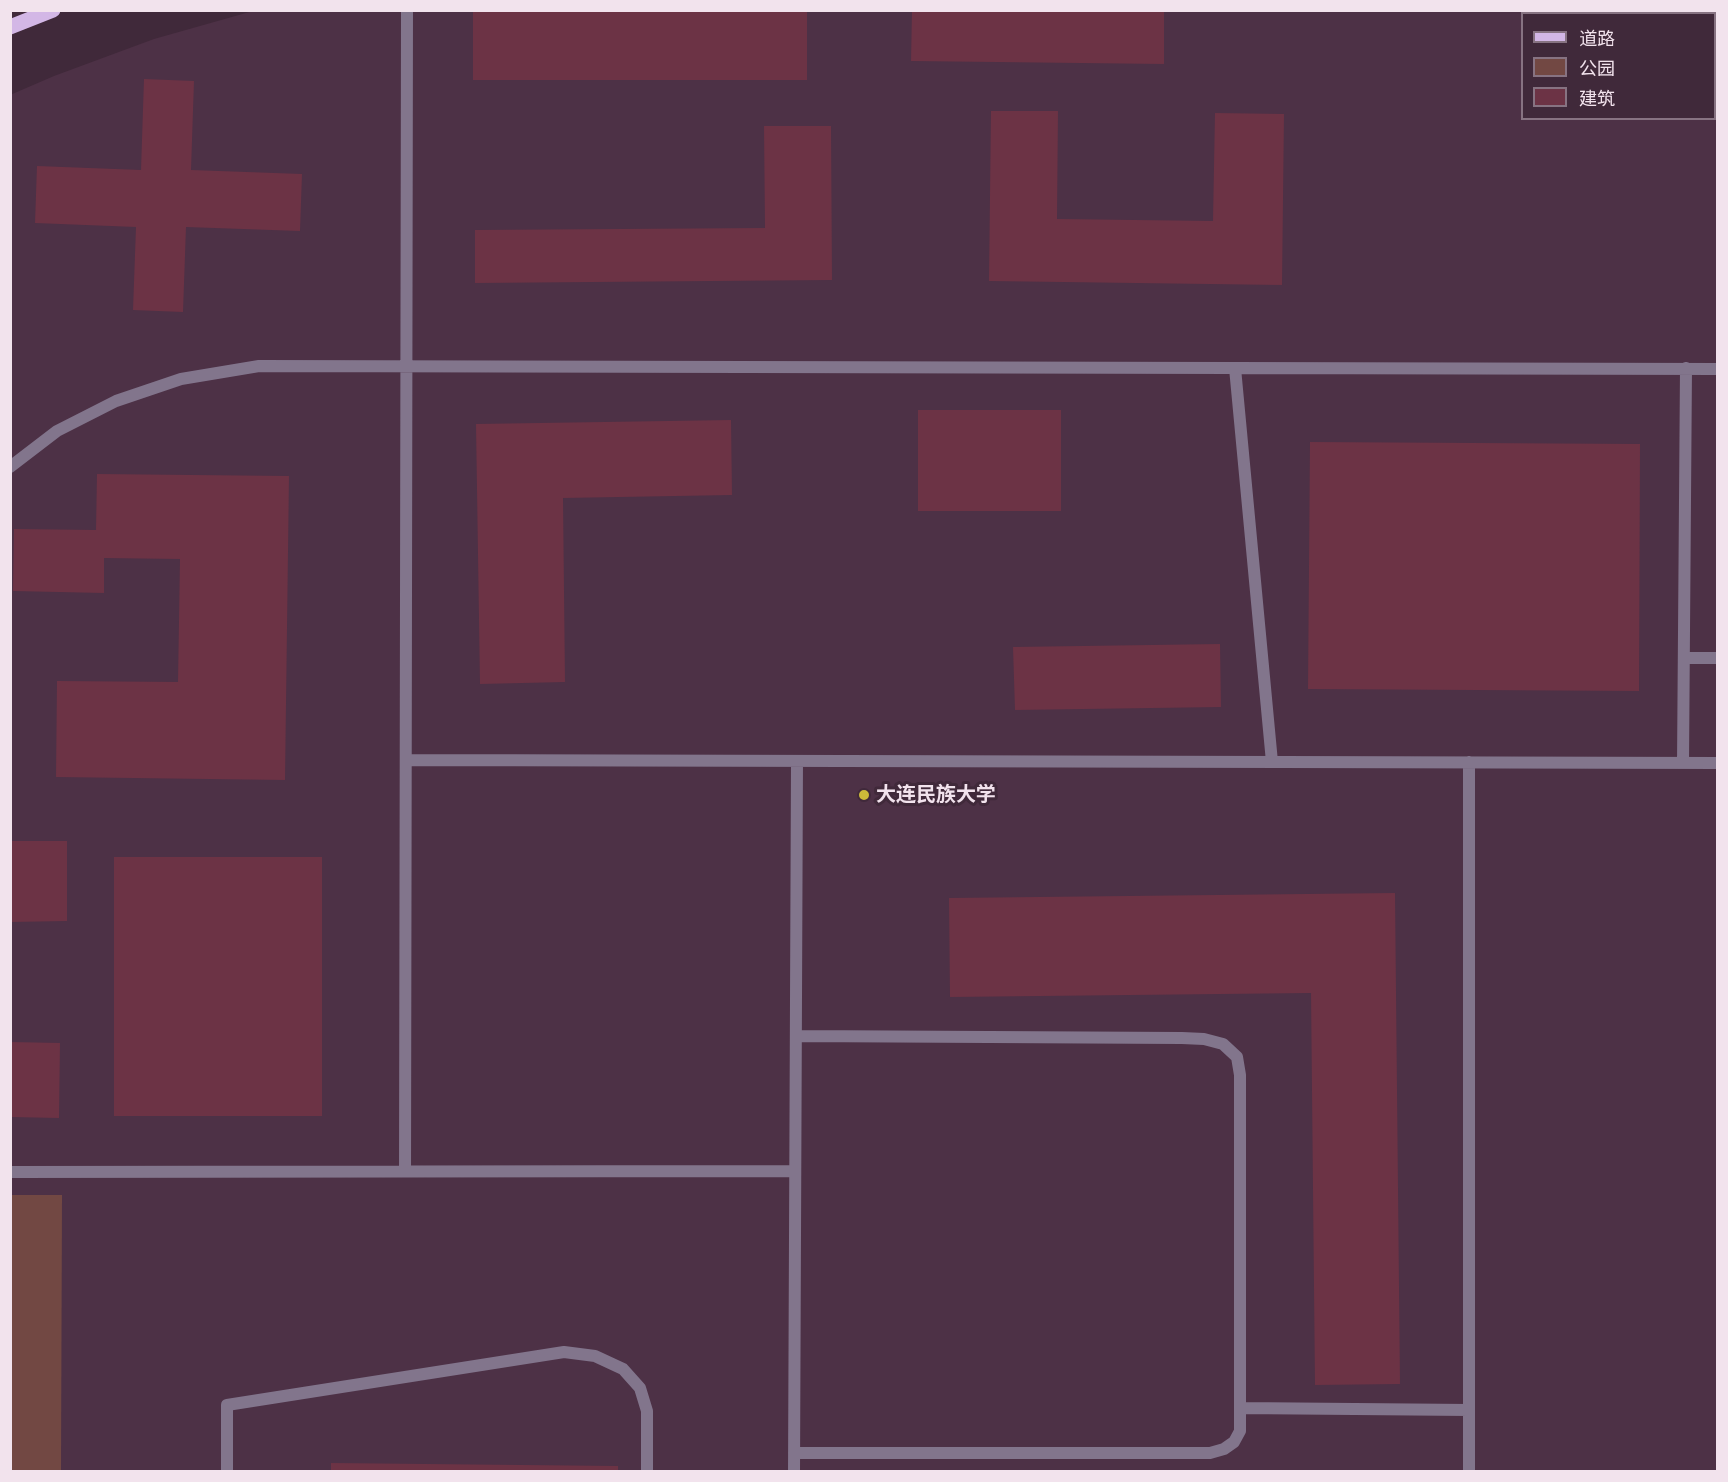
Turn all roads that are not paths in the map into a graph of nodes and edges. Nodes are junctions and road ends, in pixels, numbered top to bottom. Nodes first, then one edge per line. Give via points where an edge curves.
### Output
1 (53, 10) edge
2 (407, 10) edge
3 (10, 27) edge
4 (406, 366) junction
5 (1235, 368) junction
6 (1686, 368) junction
7 (1718, 369) edge
8 (10, 467) edge
9 (1684, 658) junction
10 (1718, 658) edge
11 (406, 760) junction
12 (797, 761) junction
13 (1272, 762) junction
14 (1469, 762) junction
15 (1683, 763) junction
16 (1718, 763) edge
17 (796, 1036) junction
18 (795, 1171) junction
19 (10, 1172) edge
20 (405, 1172) junction
21 (1240, 1408) junction
22 (1469, 1410) junction
23 (794, 1453) junction
24 (227, 1472) edge
25 (647, 1472) edge
26 (794, 1472) edge
27 (1469, 1472) edge

1 - 3 main road
2 - 4 street
4 - 5 street
4 - 8 street via 259,366 181,379 116,401 57,431
4 - 11 street
5 - 6 street
5 - 13 street
6 - 7 street
6 - 9 street
9 - 10 street
9 - 15 street
11 - 12 street
11 - 20 street
12 - 13 street
12 - 17 street
13 - 14 street
14 - 15 street
14 - 22 street
15 - 16 street
17 - 18 street
17 - 21 street via 1182,1038 1223,1044 1237,1058 1240,1075
18 - 20 street
18 - 23 street
19 - 20 street
21 - 22 street
21 - 23 street via 1240,1431 1234,1442 1210,1453
22 - 27 street
23 - 26 street
24 - 25 street via 227,1405 564,1352 595,1356 623,1370 640,1388 647,1411

